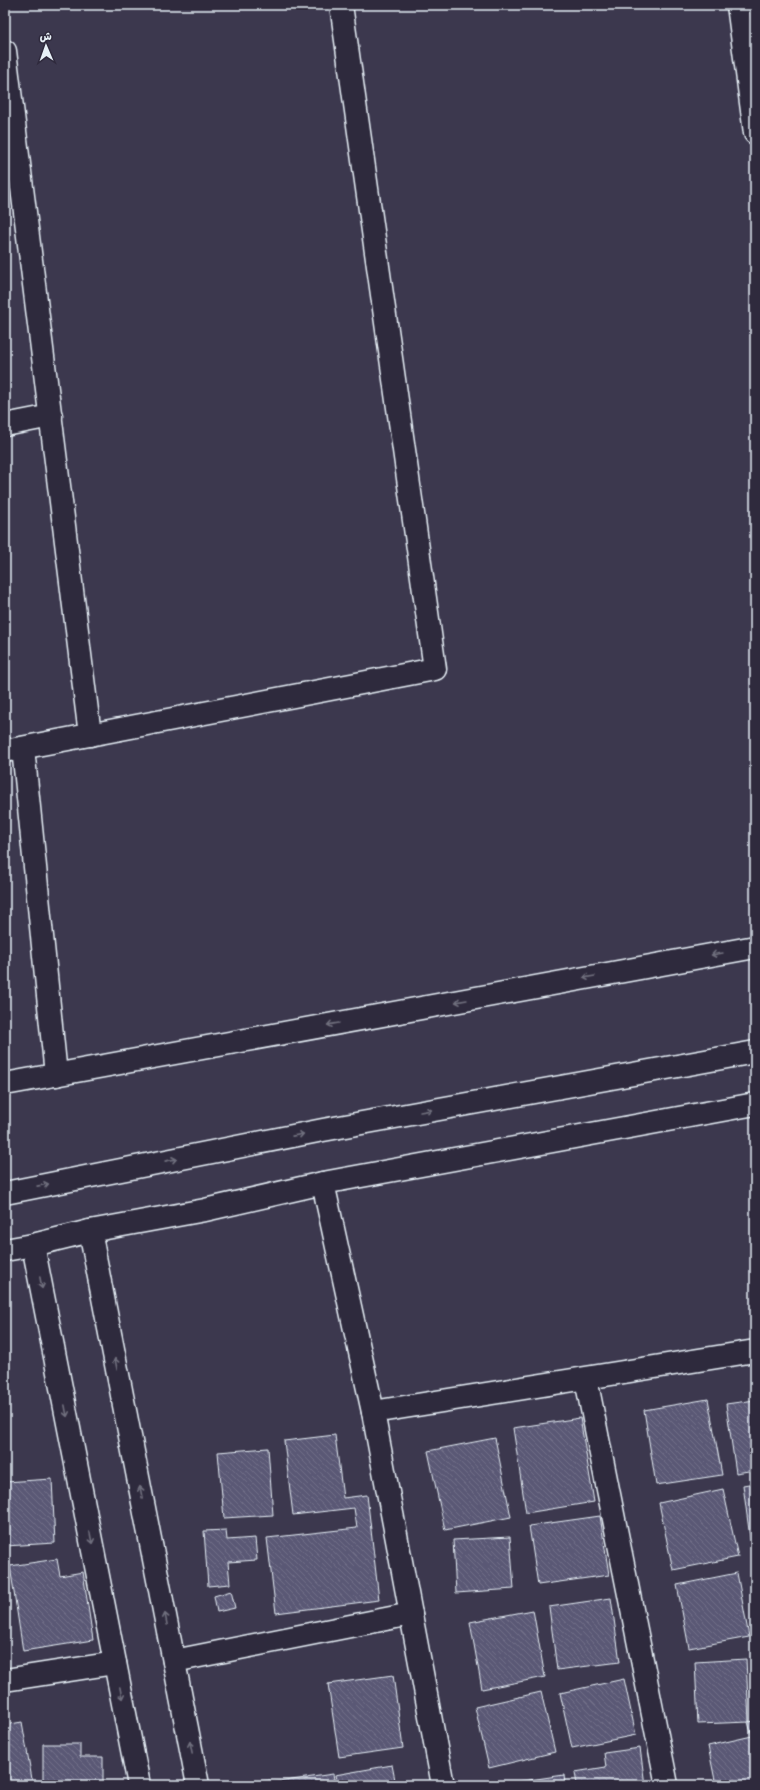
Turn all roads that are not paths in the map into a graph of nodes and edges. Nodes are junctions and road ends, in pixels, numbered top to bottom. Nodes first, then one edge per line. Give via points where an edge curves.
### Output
1 (341, 5) edge
2 (738, 5) edge
3 (5, 51) edge
4 (10, 130) edge
5 (755, 133) edge
6 (50, 416) junction
7 (5, 425) edge
8 (90, 735) junction
9 (14, 750) edge
10 (755, 947) edge
11 (755, 1052) edge
12 (56, 1075) junction
13 (5, 1084) edge
14 (755, 1104) edge
15 (323, 1183) junction
16 (5, 1193) edge
17 (90, 1231) junction
18 (33, 1245) junction
19 (5, 1250) edge
20 (755, 1351) edge
21 (586, 1379) junction
22 (373, 1412) junction
23 (411, 1614) junction
24 (174, 1660) junction
25 (115, 1663) junction
26 (5, 1680) edge
27 (139, 1785) edge
28 (198, 1785) edge
29 (443, 1785) edge
30 (667, 1785) edge

1 - 8 street via 435,669
2 - 5 street
3 - 4 street
4 - 6 street
6 - 7 street
6 - 8 street
8 - 9 street
9 - 12 street
10 -> 12 street
16 -> 11 street via 323,1130
12 - 13 street
14 - 15 street
15 - 17 street via 205,1210
15 - 22 street
17 - 18 street
24 -> 17 street
18 - 19 street
18 -> 25 street
20 - 21 street
21 - 22 street
21 - 30 street
22 - 23 street
23 - 24 street
23 - 29 street
28 -> 24 street
25 - 26 street
25 -> 27 street

